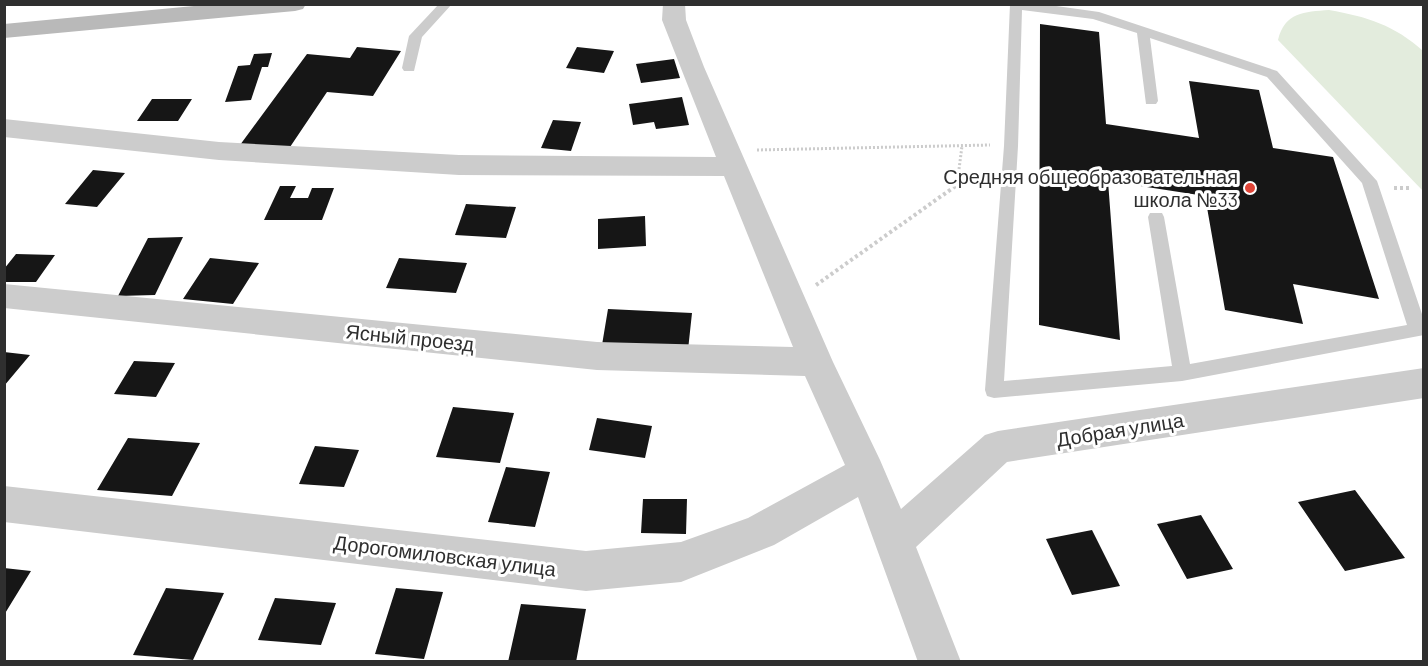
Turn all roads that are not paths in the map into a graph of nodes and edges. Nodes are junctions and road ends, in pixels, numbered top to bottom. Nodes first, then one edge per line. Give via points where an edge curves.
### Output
1 (295, 4) edge
2 (446, 4) edge
3 (674, 4) edge
4 (4, 31) edge
5 (1143, 31) junction
6 (409, 68) dead end
7 (1151, 101) dead end
8 (4, 128) edge
9 (730, 159) junction
10 (1156, 216) dead end
11 (4, 296) edge
12 (816, 362) junction
13 (1182, 373) junction
14 (1424, 383) edge
15 (872, 486) junction
16 (4, 504) edge
17 (895, 540) junction
18 (940, 662) edge

1 - 4 street
2 - 6 lane via 416,36
3 - 9 street via 674,20
5 - 7 lane
5 - 13 lane via 1272,74 1369,181 1418,330
5 - 13 lane via 1095,15 1016,5 1011,146 994,390
8 - 9 street via 219,152 425,163
9 - 12 street
10 - 13 lane
11 - 12 street, Ясный проезд via 597,356
12 - 15 street
14 - 17 street, Добрая улица via 998,447
15 - 16 street, Дорогомиловская улица via 681,562 586,571
15 - 17 street
17 - 18 street

